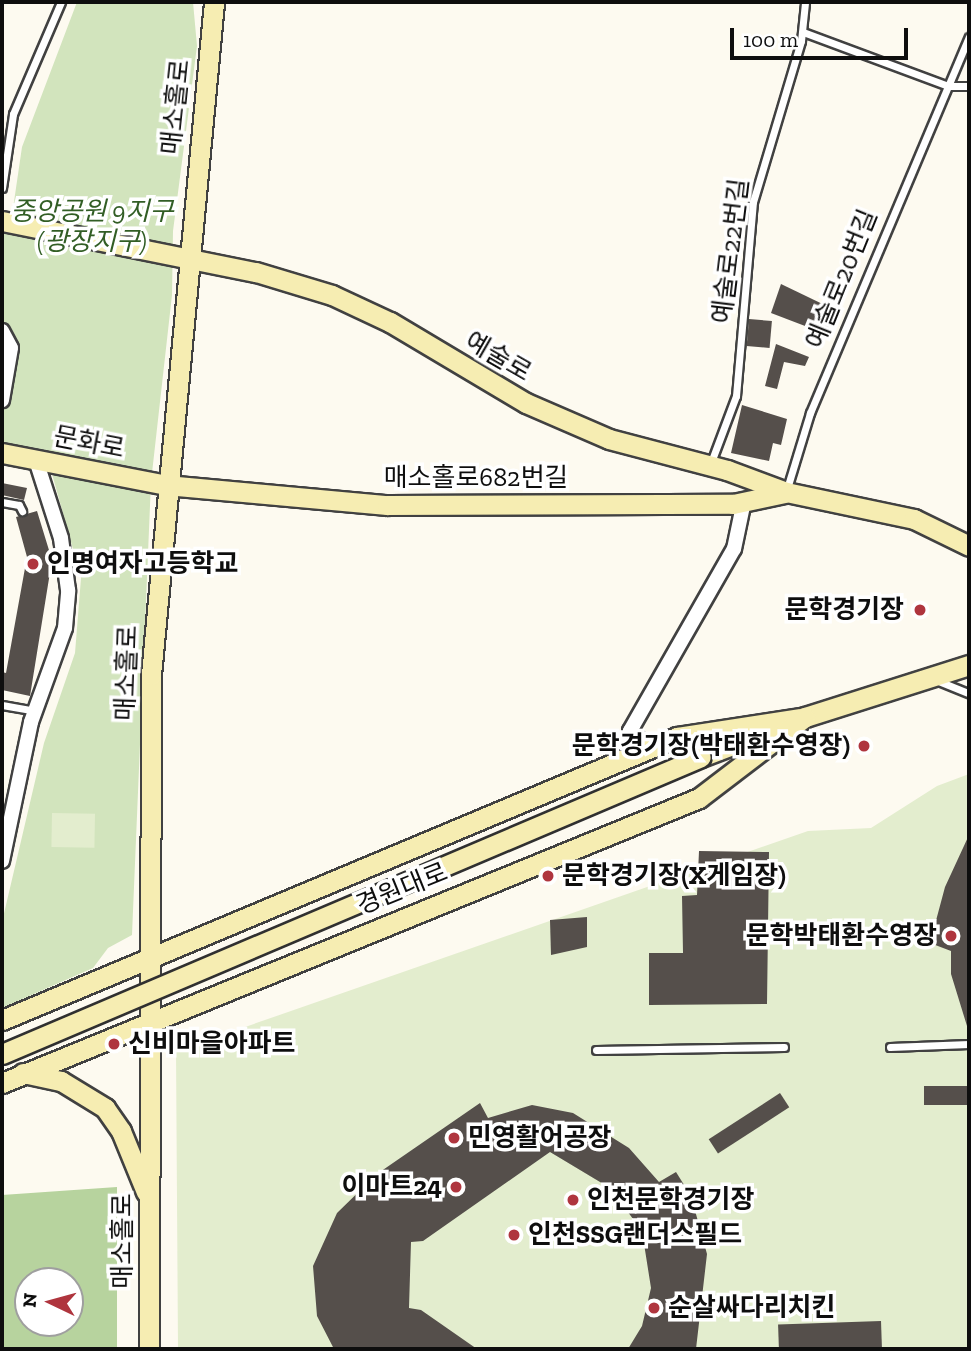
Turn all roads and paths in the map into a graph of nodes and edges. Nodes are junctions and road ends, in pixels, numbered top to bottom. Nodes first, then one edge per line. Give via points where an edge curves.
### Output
1 (61, 2) edge
2 (214, 2) edge
3 (805, 2) edge
4 (803, 32) junction
5 (969, 37) edge
6 (948, 86) junction
7 (969, 86) edge
8 (2, 188) edge
9 (2, 221) edge
10 (186, 258) junction
11 (2, 331) edge
12 (2, 400) edge
13 (2, 453) edge
14 (36, 460) junction
15 (710, 465) junction
16 (166, 485) junction
17 (786, 492) junction
18 (744, 501) junction
19 (2, 502) edge
20 (22, 511) dead end
21 (969, 546) edge
22 (969, 665) edge
23 (932, 679) junction
24 (969, 693) edge
25 (2, 705) edge
26 (35, 712) junction
27 (804, 717) junction
28 (650, 748) junction
29 (2, 861) edge
30 (150, 955) junction
31 (2, 1020) edge
32 (149, 1020) junction
33 (969, 1044) edge
34 (784, 1046) dead end
35 (890, 1047) dead end
36 (596, 1050) dead end
37 (2, 1054) edge
38 (23, 1073) junction
39 (2, 1083) edge
40 (149, 1200) junction
41 (149, 1349) edge

1 - 8 lane via 13,114
2 - 10 main road, 매소홀로
3 - 4 lane, 예술로22번길
4 - 6 lane
4 - 15 lane, 예술로22번길 via 753,202 736,396
5 - 6 lane, 예술로20번길
6 - 7 lane
6 - 17 lane, 예술로20번길 via 810,413
9 - 10 main road, 예술로
10 - 15 main road, 예술로 via 332,295 390,322 526,403 610,439
10 - 16 main road, 매소홀로
11 - 12 street via 11,348
13 - 14 main road, 문화로
14 - 16 main road, 문화로
14 - 26 street via 61,538 68,590 65,628
15 - 17 main road, 예술로
16 - 18 main road, 매소홀로682번길 via 387,505
16 - 30 main road, 매소홀로 via 151,675
17 - 18 main road, 매소홀로682번길
17 - 21 main road, 예술로 via 914,519
18 - 28 street via 734,549 630,731
19 - 20 lane via 19,505
22 - 23 main road, 경원대로
23 - 24 lane
23 - 27 main road, 경원대로
25 - 26 lane
26 - 29 street
27 - 28 main road, 경원대로 via 677,737
27 - 32 main road, 경원대로 via 699,797
27 - 37 main road, 경원대로, bridge
28 - 30 main road, 경원대로
30 - 31 main road, 경원대로
30 - 32 main road, 매소홀로
32 - 38 main road, 경원대로
32 - 40 main road, 매소홀로
33 - 35 lane
34 - 36 lane
38 - 39 main road, 경원대로
38 - 40 main road via 61,1081 105,1108 121,1131
40 - 41 main road, 매소홀로

